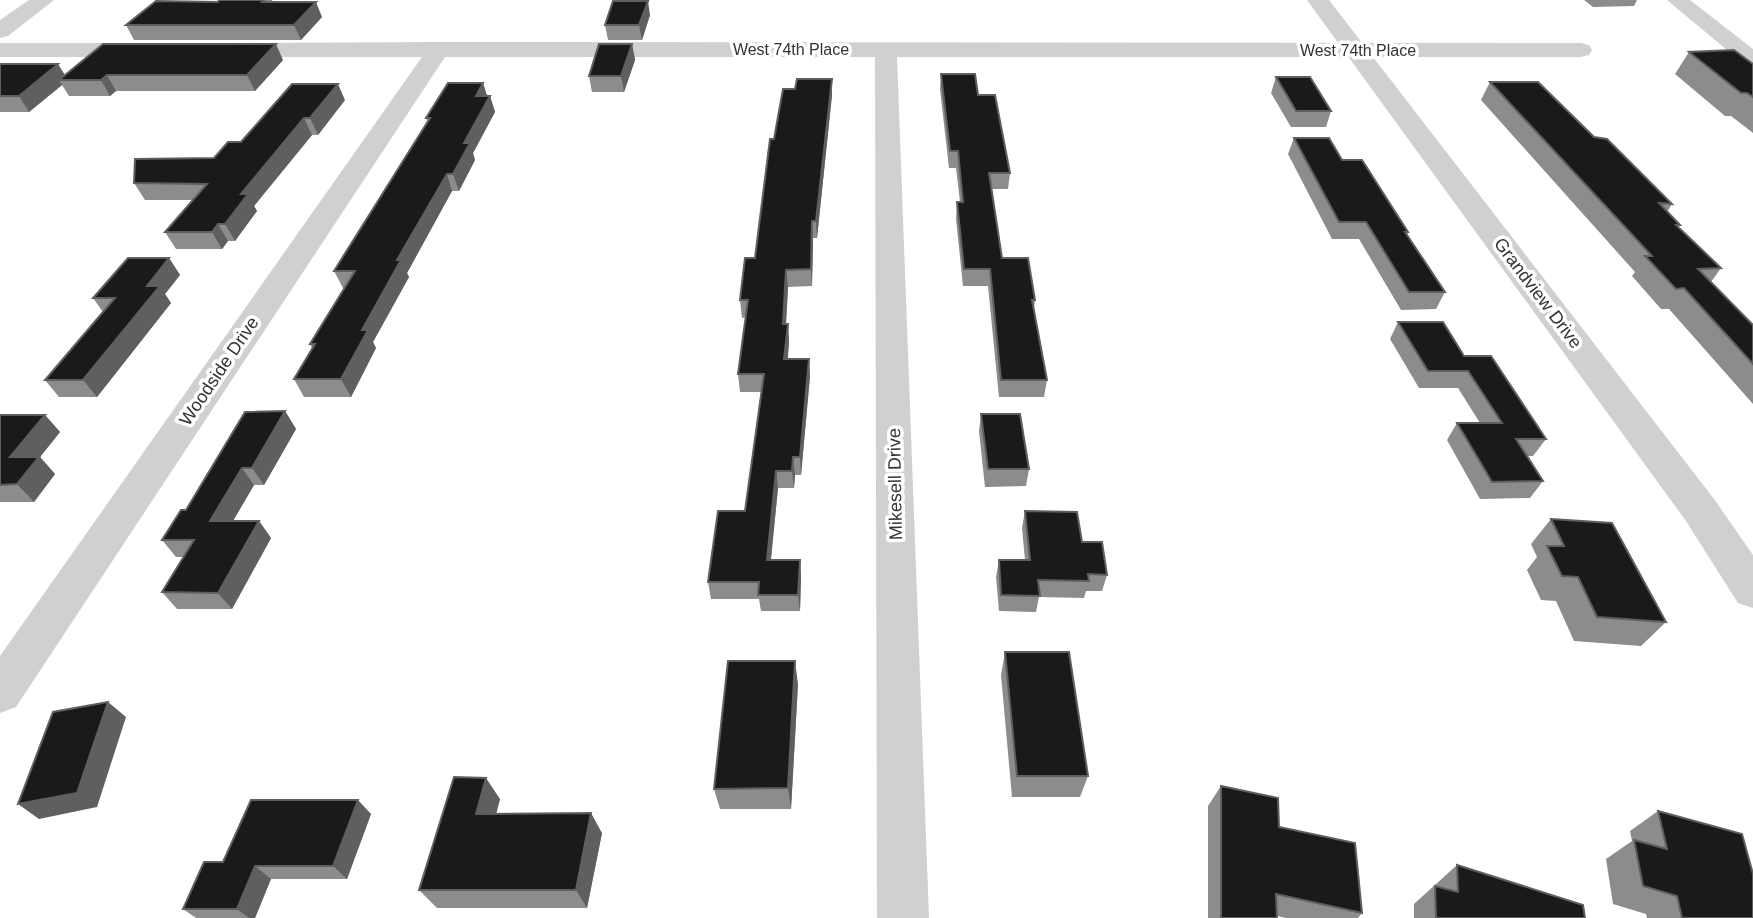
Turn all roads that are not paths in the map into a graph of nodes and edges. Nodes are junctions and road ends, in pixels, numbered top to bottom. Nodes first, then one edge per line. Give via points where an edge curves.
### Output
1 (43, 0) edge
2 (1318, 0) edge
3 (1676, 0) edge
4 (0, 31) edge
5 (439, 49) junction
6 (886, 49) junction
7 (0, 50) edge
8 (165, 50) edge
9 (206, 50) edge
10 (1581, 50) dead end
11 (1356, 51) junction
12 (1753, 60) edge
13 (1753, 590) edge
14 (0, 693) edge
15 (903, 918) edge

1 - 4 street
2 - 11 street, Grandview Drive
3 - 12 street
5 - 6 street, West 74th Place
5 - 9 street, West 74th Place
5 - 14 street, Woodside Drive
6 - 11 street, West 74th Place
6 - 15 street, Mikesell Drive
7 - 8 street
10 - 11 street, West 74th Place
11 - 13 street, Grandview Drive via 1700,510

